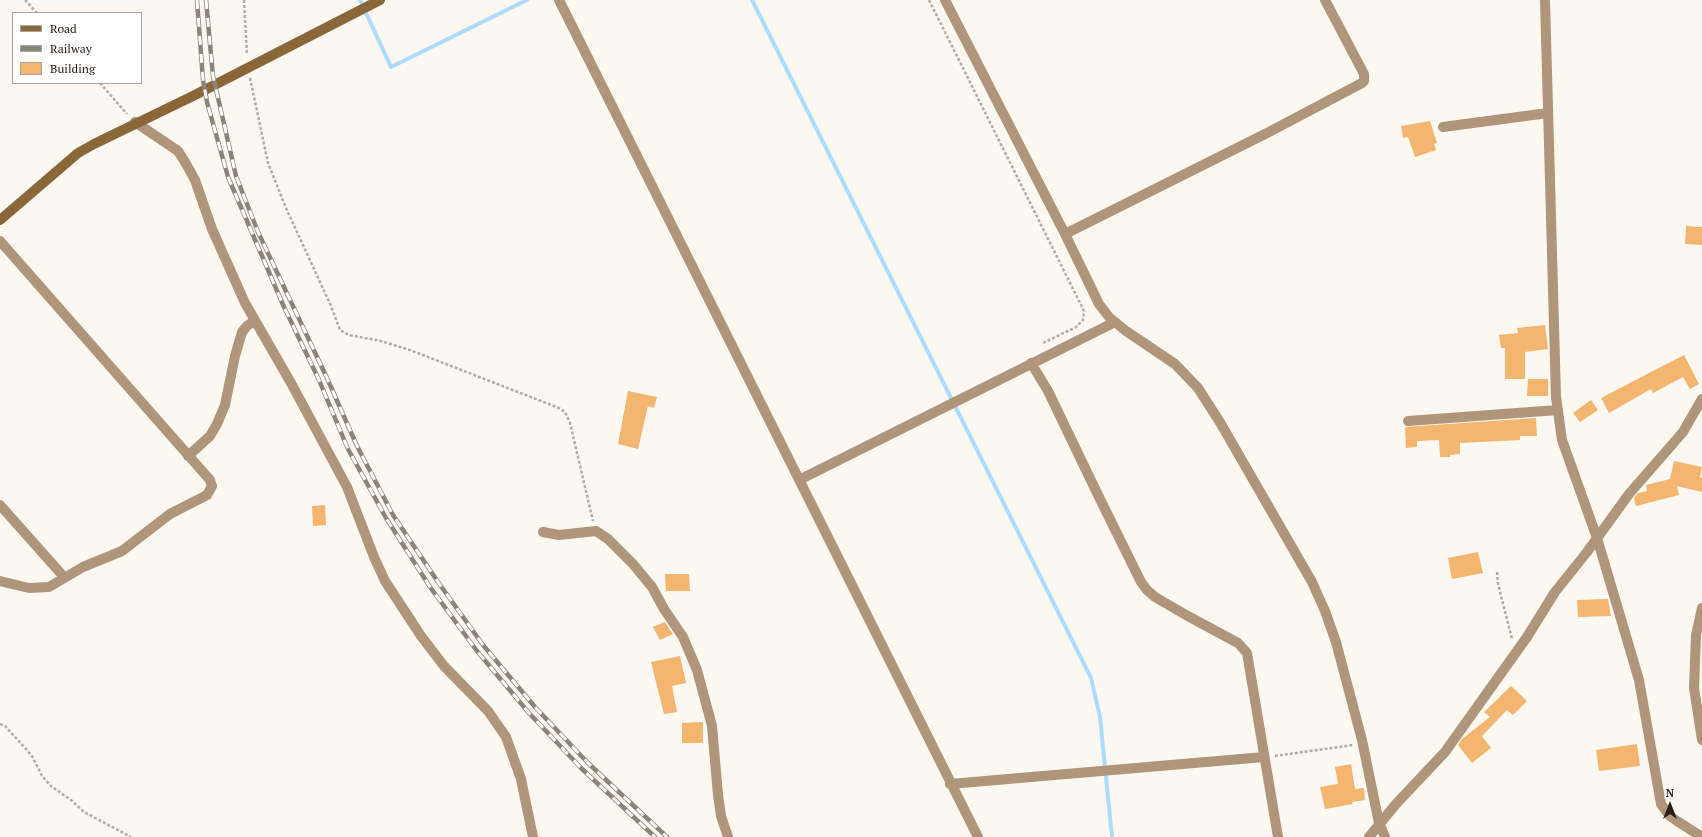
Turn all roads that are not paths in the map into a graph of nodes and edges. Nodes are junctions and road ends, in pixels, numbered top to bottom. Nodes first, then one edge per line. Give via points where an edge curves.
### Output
1 (380, 0) edge
2 (559, 0) edge
3 (945, 0) edge
4 (1325, 0) edge
5 (1545, 0) edge
6 (1548, 113) junction
7 (135, 122) junction
8 (1443, 128) dead end
9 (0, 220) edge
10 (1065, 234) junction
11 (0, 241) edge
12 (254, 321) junction
13 (1115, 322) junction
14 (1032, 363) junction
15 (1702, 399) edge
16 (1558, 410) junction
17 (1408, 421) dead end
18 (188, 456) junction
19 (799, 480) junction
20 (0, 505) edge
21 (543, 532) dead end
22 (1597, 538) junction
23 (64, 577) junction
24 (0, 581) edge
25 (1702, 608) edge
26 (1702, 740) edge
27 (1264, 757) junction
28 (950, 784) junction
29 (1380, 825) junction
30 (533, 837) edge
31 (728, 837) edge
32 (978, 837) edge
33 (1278, 837) edge
34 (1369, 837) edge
35 (1385, 837) edge
36 (1702, 837) edge

1 - 7 street via 193,96
2 - 19 street
3 - 10 street
4 - 10 street via 1364,74 1362,83
5 - 6 street
6 - 8 street
6 - 16 street
7 - 9 street via 78,153
7 - 12 street via 178,151 185,162 195,180 212,229
10 - 13 street via 1091,291
11 - 18 street
12 - 18 street via 242,332 225,405 217,424 210,436
12 - 30 street via 347,487 385,581 420,636 444,666 488,711 506,737 521,779
13 - 14 street
13 - 29 street via 1175,364 1198,388 1302,564 1336,642 1363,744
14 - 19 street
14 - 27 street via 1145,586 1154,597 1238,643 1247,653
15 - 22 street via 1683,432 1629,494
16 - 17 street
16 - 22 street via 1562,440
18 - 23 street via 210,480 210,494 170,514 122,551
19 - 28 street
20 - 23 street
21 - 31 street via 559,535 596,531 622,552 652,587 691,652 712,726 721,816
22 - 29 street via 1555,592 1518,650 1445,752 1396,804
22 - 36 street via 1639,680 1662,804 1670,816
23 - 24 street via 43,589
25 - 26 street via 1696,635 1694,688
27 - 28 street
27 - 33 street
28 - 32 street
29 - 34 street
29 - 35 street

